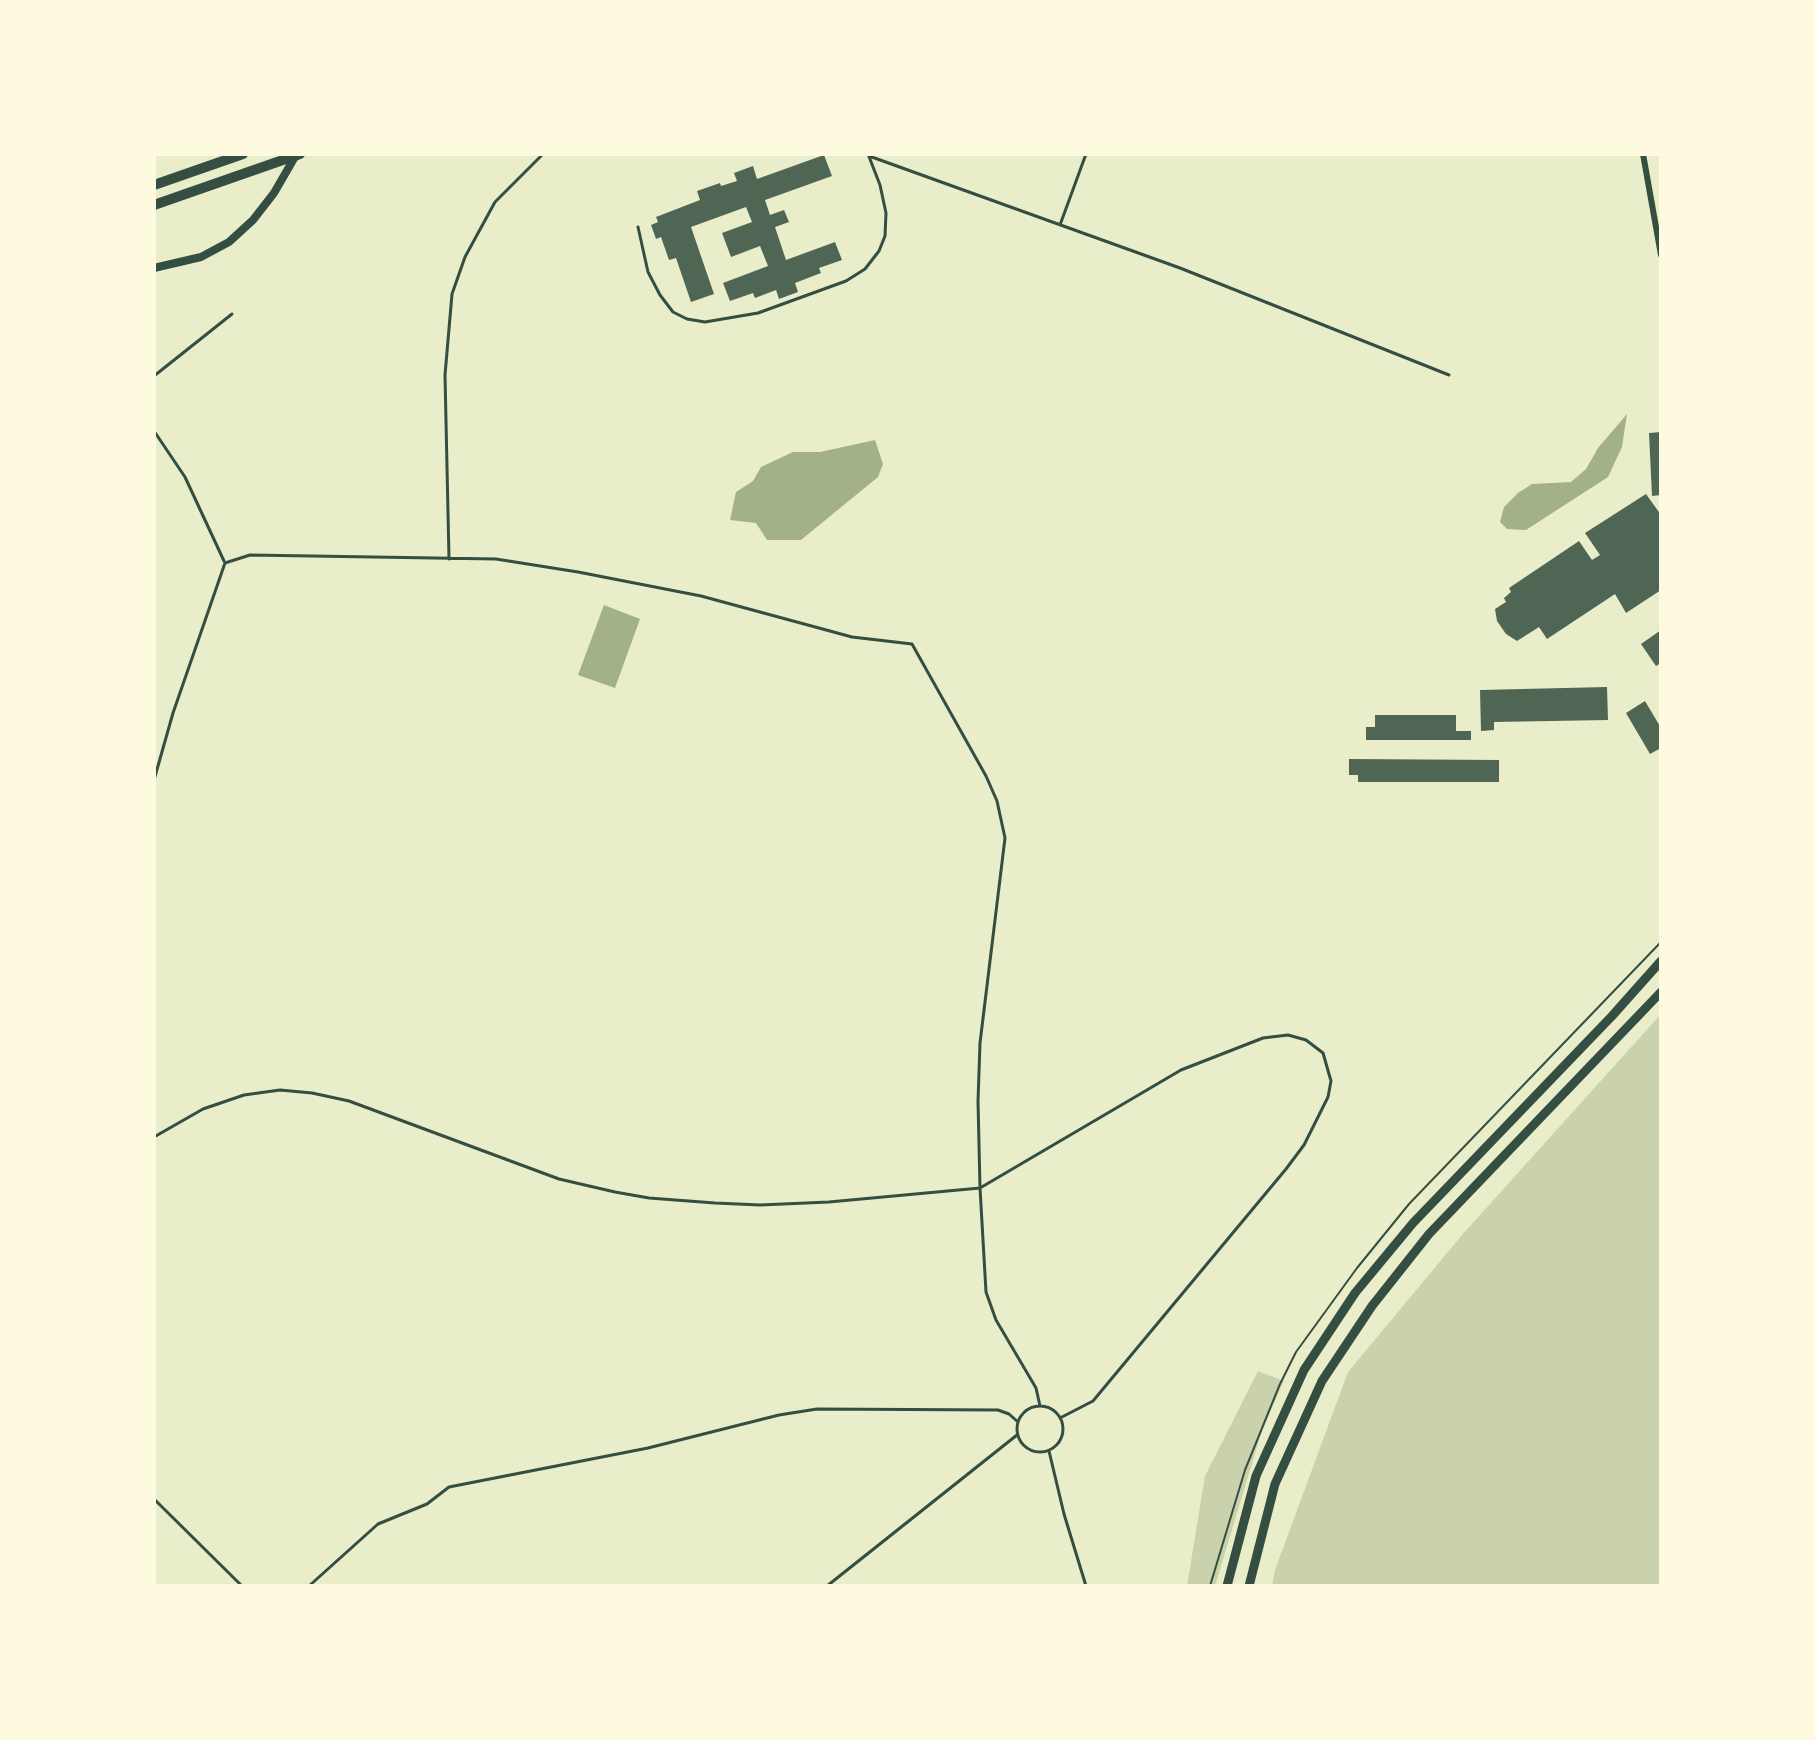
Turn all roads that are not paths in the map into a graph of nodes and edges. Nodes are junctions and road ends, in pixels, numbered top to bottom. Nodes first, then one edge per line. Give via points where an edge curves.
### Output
1 (243, 154) edge
2 (298, 154) edge
3 (543, 154) edge
4 (1086, 154) edge
5 (1643, 154) edge
6 (869, 155) edge
7 (154, 185) edge
8 (154, 205) edge
9 (1060, 225) junction
10 (638, 227) dead end
11 (1661, 255) edge
12 (154, 268) edge
13 (232, 314) dead end
14 (1449, 375) dead end
15 (154, 376) edge
16 (154, 431) edge
17 (449, 559) junction
18 (225, 563) junction
19 (154, 780) edge
20 (1661, 961) edge
21 (1661, 992) edge
22 (154, 1137) edge
23 (980, 1188) junction
24 (1040, 1406) junction
25 (1060, 1418) junction
26 (1018, 1422) junction
27 (1017, 1435) junction
28 (1049, 1450) junction
29 (154, 1499) edge
30 (242, 1586) edge
31 (309, 1586) edge
32 (827, 1586) edge
33 (1086, 1586) edge
34 (1227, 1586) edge
35 (1249, 1586) edge

1 - 7 highway
2 - 8 highway
2 - 12 main road via 253,220 229,242 201,257
3 - 17 lane via 495,202 452,294 445,375
4 - 9 lane
5 - 11 street
6 - 9 lane
6 - 10 lane via 886,213 879,251 846,281 758,313 705,322 673,312 648,272
9 - 14 lane
13 - 15 lane
16 - 18 lane via 185,477
17 - 18 lane via 250,555
17 - 23 lane via 496,559 578,572 701,596 852,637 912,644 986,776 1005,838 980,1043
18 - 19 lane
20 - 34 main road via 1413,1223 1355,1293 1304,1370 1256,1476
21 - 35 main road via 1429,1234 1372,1306 1322,1381 1275,1484
22 - 23 lane via 203,1109 280,1090 349,1101 559,1179 649,1198 760,1205
23 - 24 lane via 986,1292 996,1320 1036,1388
23 - 25 lane via 1181,1070 1263,1038 1288,1035 1323,1053 1331,1081 1328,1097 1304,1145 1093,1401
24 - 25 lane
24 - 26 lane via 1026,1410
25 - 28 lane via 1063,1433
26 - 27 lane
26 - 31 lane via 998,1410 817,1409 449,1487 427,1504 378,1524
27 - 28 lane via 1029,1450
27 - 32 lane
28 - 33 lane
29 - 30 lane

